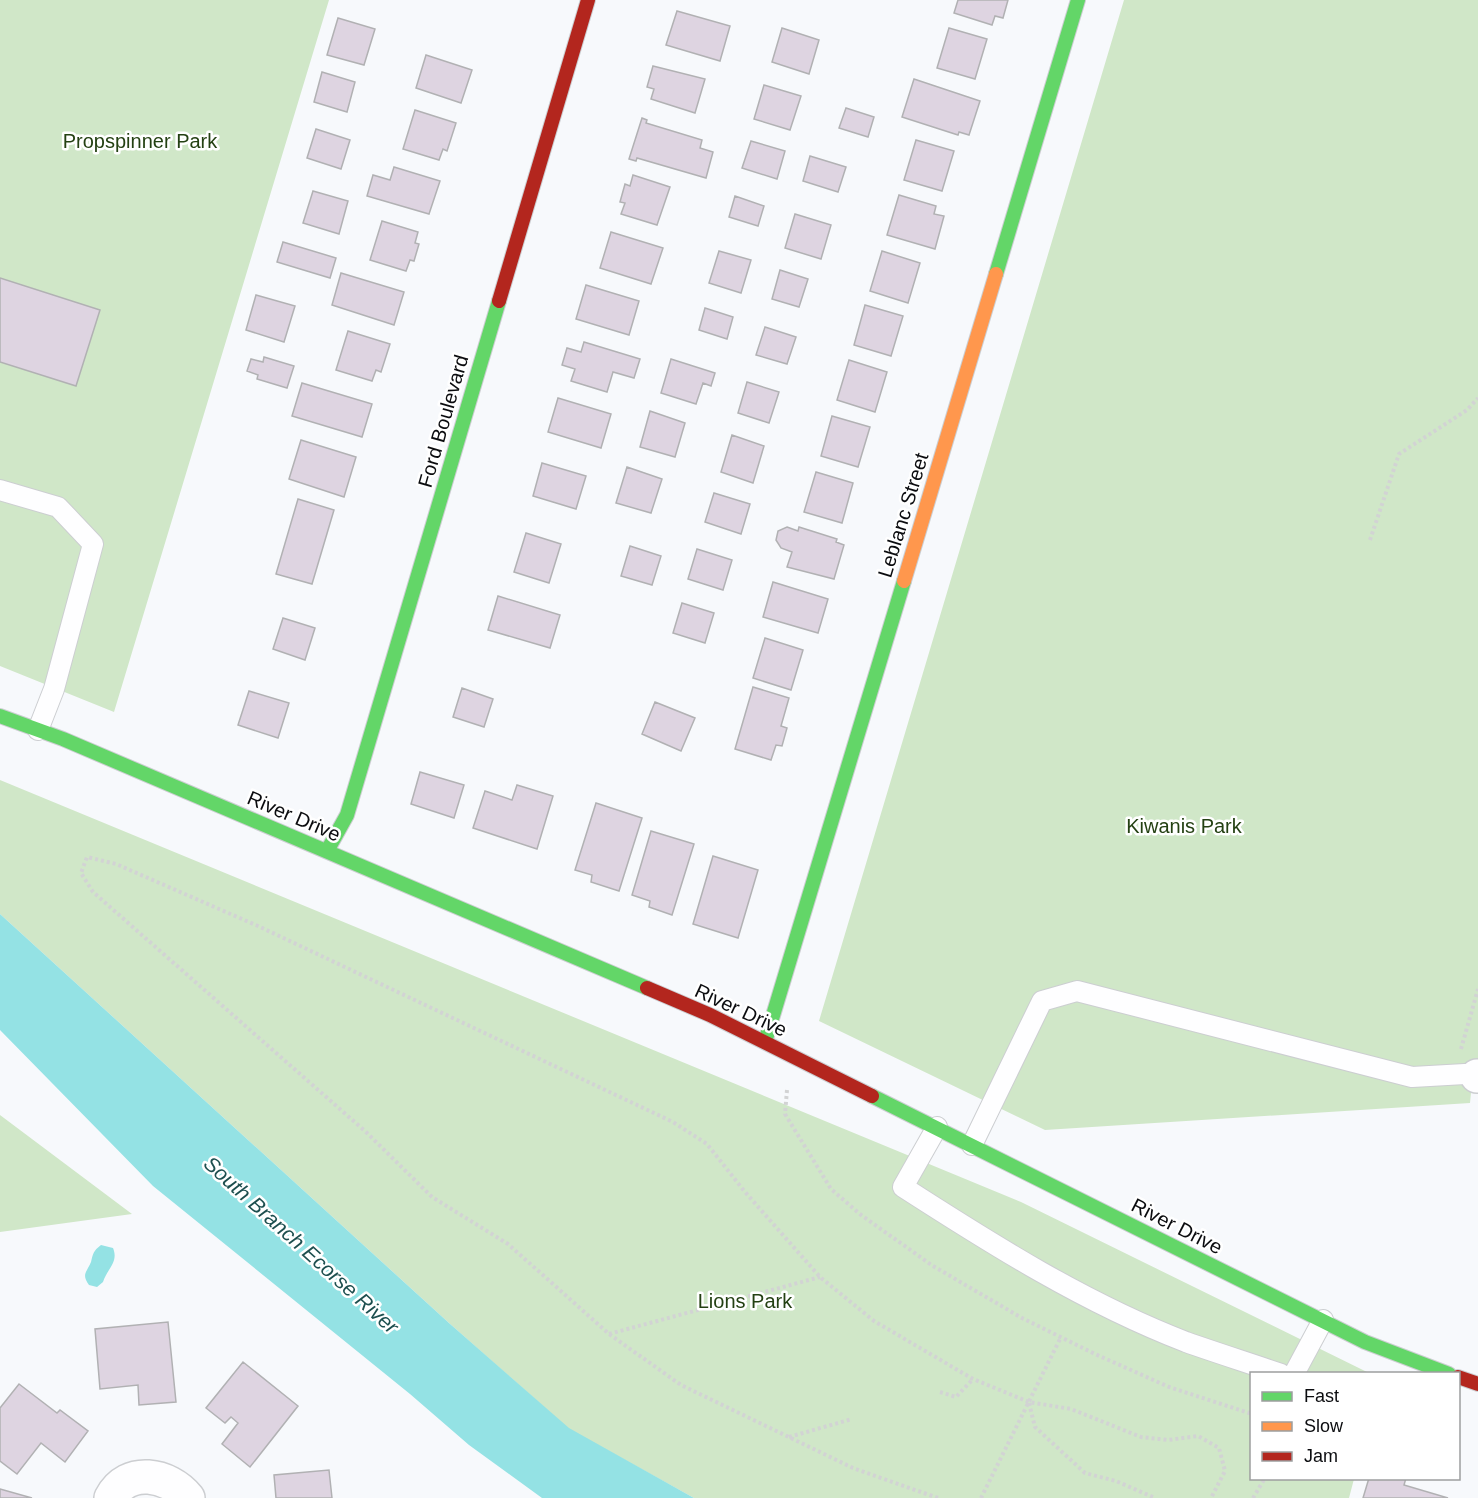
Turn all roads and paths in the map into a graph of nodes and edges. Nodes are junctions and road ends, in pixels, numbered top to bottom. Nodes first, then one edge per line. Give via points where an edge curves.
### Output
1 (588, 0) edge
2 (1078, 0) edge
3 (1478, 398) edge
4 (0, 490) edge
5 (1370, 540) dead end
6 (0, 716) edge
7 (38, 730) junction
8 (327, 851) junction
9 (1478, 989) edge
10 (765, 1042) junction
11 (799, 1059) junction
12 (1468, 1075) edge
13 (937, 1127) junction
14 (972, 1146) junction
15 (820, 1277) junction
16 (1323, 1320) junction
17 (609, 1334) junction
18 (1061, 1337) junction
19 (1275, 1372) edge
20 (1295, 1372) edge
21 (1444, 1372) edge
22 (1460, 1378) edge
23 (973, 1379) junction
24 (1478, 1384) edge
25 (940, 1392) dead end
26 (1029, 1402) junction
27 (1250, 1414) edge
28 (852, 1419) dead end
29 (787, 1438) junction
30 (1264, 1480) edge
31 (111, 1498) edge
32 (188, 1498) edge
33 (938, 1498) edge
34 (981, 1498) edge
35 (1155, 1498) edge
36 (1211, 1498) edge
37 (1253, 1498) edge

1 - 8 street, Ford Boulevard via 346,815
2 - 10 street, Leblanc Street
3 - 5 path via 1467,410 1399,454
4 - 7 lane via 57,507 93,544 54,689
6 - 7 street, River Drive
7 - 8 street, River Drive
8 - 10 street, River Drive
9 - 12 path
10 - 11 street, River Drive
11 - 13 street, River Drive
11 - 18 path via 787,1083 785,1114 831,1189 933,1266
12 - 14 lane via 1412,1077 1077,991 1042,1001
13 - 14 street, River Drive
13 - 19 lane via 903,1187 996,1248 1085,1295 1185,1341
14 - 16 street, River Drive
15 - 17 path
15 - 17 path via 707,1144 673,1122 258,926 116,864 87,857 81,873 93,892 366,1132 432,1197 508,1244
15 - 23 path via 874,1321
16 - 20 lane
16 - 21 street, River Drive via 1365,1342
17 - 29 path via 681,1385
18 - 26 path
18 - 27 path via 1169,1387
22 - 24 street
23 - 25 path via 956,1397
23 - 26 path
26 - 34 path
26 - 35 path via 1035,1427 1084,1473 1116,1481
26 - 36 path via 1071,1409 1141,1437 1168,1440 1198,1436 1219,1448 1226,1471
28 - 29 path
29 - 33 path via 853,1468
30 - 37 path
31 - 32 street via 128,1482 145,1476 163,1478

